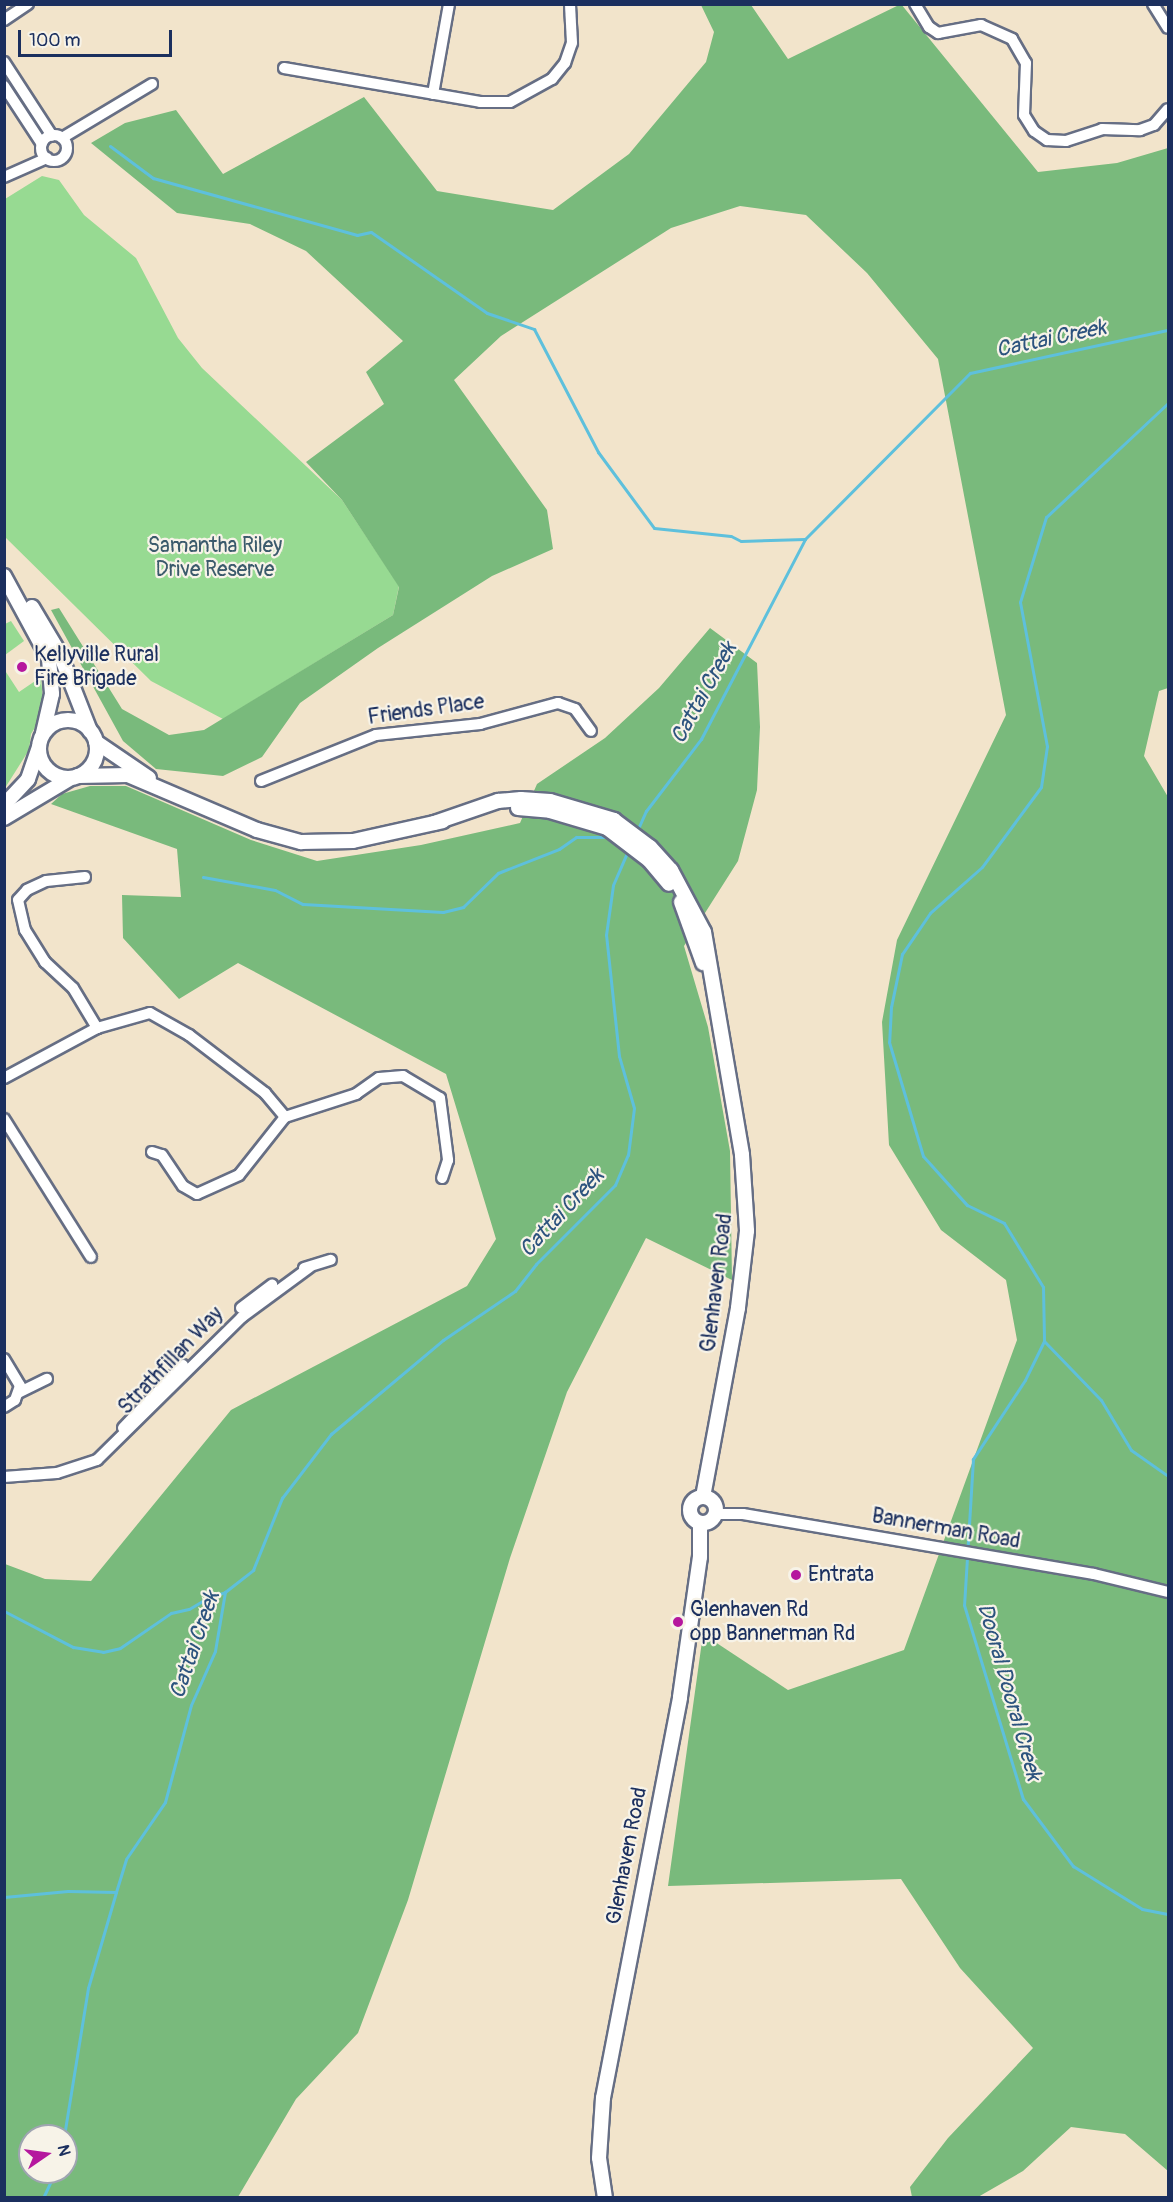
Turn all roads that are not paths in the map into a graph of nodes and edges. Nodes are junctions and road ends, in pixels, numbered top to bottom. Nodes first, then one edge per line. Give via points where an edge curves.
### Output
1 (28, 4) edge
2 (449, 4) edge
3 (570, 4) edge
4 (915, 4) edge
5 (1153, 4) edge
6 (4, 20) edge
7 (1168, 28) edge
8 (4, 62) edge
9 (284, 68) dead end
10 (152, 84) dead end
11 (4, 86) edge
12 (433, 94) junction
13 (1168, 109) edge
14 (60, 140) junction
15 (44, 151) junction
16 (4, 177) edge
17 (6, 579) edge
18 (591, 730) dead end
19 (93, 736) junction
20 (41, 739) junction
21 (74, 777) junction
22 (261, 781) dead end
23 (160, 786) junction
24 (4, 805) edge
25 (4, 818) edge
26 (85, 877) dead end
27 (97, 1028) junction
28 (4, 1078) edge
29 (285, 1117) junction
30 (4, 1119) edge
31 (152, 1152) dead end
32 (442, 1178) dead end
33 (91, 1257) dead end
34 (331, 1260) dead end
35 (4, 1359) edge
36 (47, 1379) dead end
37 (20, 1392) junction
38 (4, 1407) edge
39 (4, 1477) edge
40 (703, 1497) junction
41 (715, 1514) junction
42 (700, 1523) junction
43 (1168, 1592) edge
44 (605, 2198) edge

1 - 6 street
2 - 12 street
3 - 12 street via 570,54 559,72 533,92 501,103
4 - 13 street via 929,27 938,33 981,25 1012,39 1026,63 1024,115 1034,131 1047,140 1066,141 1102,129 1147,129
5 - 7 street
8 - 14 street
9 - 12 street
10 - 14 street
11 - 15 street
14 - 15 street
14 - 15 street via 63,157
15 - 16 street
17 - 19 main road via 53,641
17 - 20 main road via 49,659 52,694
18 - 22 street, Friends Place via 575,709 558,703 480,723 376,735
19 - 20 main road via 78,722 66,720 54,724
19 - 21 main road via 93,762
19 - 23 main road, Glenhaven Road
20 - 21 main road via 46,767 61,777
20 - 24 main road via 28,779
21 - 23 main road, Glenhaven Road via 128,775
21 - 25 main road
23 - 40 main road, Glenhaven Road via 257,830 301,842 354,841 434,823 498,801 521,799 614,820 650,854 681,903 716,1002 742,1155 747,1231 738,1308
26 - 27 street via 46,881 27,890 18,900 25,930 45,962 73,988
27 - 28 street
27 - 29 street via 150,1013 167,1021 265,1093
29 - 31 street via 239,1175 197,1194 183,1186 162,1155
29 - 32 street via 356,1094 379,1078 403,1076 440,1098 448,1160
30 - 33 street
34 - 39 street, Strathfillan Way via 310,1267 242,1317 118,1444 83,1467
35 - 37 street
36 - 37 street
37 - 38 street
40 - 41 main road via 713,1502
40 - 42 main road via 690,1507 692,1518
41 - 42 main road via 708,1522
41 - 43 street, Bannerman Road via 743,1514 1083,1572
42 - 44 main road, Glenhaven Road via 699,1564 680,1697 603,2098 599,2158

